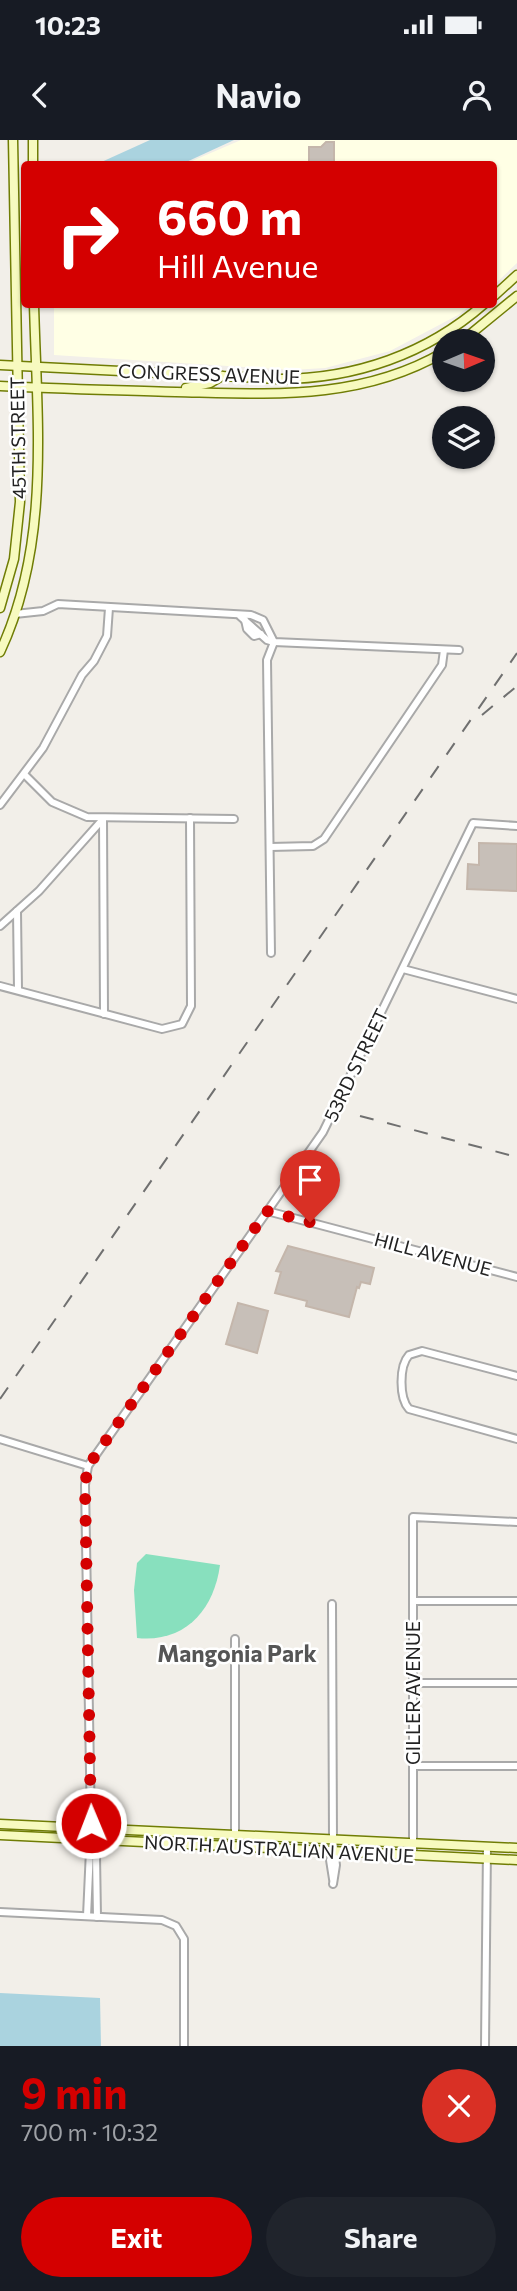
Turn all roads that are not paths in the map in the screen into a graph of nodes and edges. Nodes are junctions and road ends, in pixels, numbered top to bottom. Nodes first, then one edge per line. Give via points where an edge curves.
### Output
1 (13, 140) edge
2 (33, 140) edge
3 (33, 161) edge
4 (517, 275) edge
5 (497, 293) edge
6 (517, 296) edge
7 (34, 308) edge
8 (479, 308) edge
9 (477, 329) edge
10 (432, 358) edge
11 (0, 365) edge
12 (17, 365) junction
13 (36, 366) junction
14 (223, 376) junction
15 (0, 386) edge
16 (18, 387) junction
17 (36, 387) junction
18 (169, 392) junction
19 (4, 579) edge
20 (19, 601) junction
21 (0, 608) edge
22 (109, 608) junction
23 (32, 612) junction
24 (15, 614) junction
25 (238, 615) junction
26 (274, 642) junction
27 (444, 649) junction
28 (459, 650) dead end
29 (0, 652) edge
30 (24, 775) junction
31 (0, 805) edge
32 (190, 818) junction
33 (103, 819) junction
34 (234, 819) dead end
35 (517, 826) edge
36 (270, 847) junction
37 (17, 911) junction
38 (0, 926) edge
39 (271, 953) dead end
40 (403, 969) junction
41 (0, 986) edge
42 (18, 990) junction
43 (517, 999) edge
44 (104, 1014) junction
45 (267, 1211) junction
46 (517, 1277) edge
47 (517, 1376) edge
48 (517, 1438) edge
49 (0, 1439) edge
50 (88, 1466) junction
51 (517, 1522) edge
52 (413, 1601) junction
53 (517, 1601) edge
54 (332, 1604) dead end
55 (235, 1639) dead end
56 (413, 1683) junction
57 (517, 1683) edge
58 (413, 1766) junction
59 (517, 1766) edge
60 (0, 1824) edge
61 (91, 1828) junction
62 (0, 1835) edge
63 (235, 1835) junction
64 (90, 1840) junction
65 (333, 1840) junction
66 (413, 1843) junction
67 (487, 1847) junction
68 (517, 1848) edge
69 (334, 1852) junction
70 (413, 1855) junction
71 (486, 1858) junction
72 (517, 1860) edge
73 (0, 1912) edge
74 (87, 1916) junction
75 (97, 1917) junction
76 (184, 2046) edge
77 (485, 2046) edge

1 - 12 main road, 45TH STREET
2 - 3 main road
4 - 5 main road
6 - 9 main road
7 - 13 main road, 45TH STREET
8 - 14 main road, CONGRESS AVENUE via 446,334 364,369 300,379
10 - 18 main road, CONGRESS AVENUE via 389,378 324,393
11 - 12 main road, CONGRESS AVENUE
12 - 13 main road, CONGRESS AVENUE
12 - 16 main road, 45TH STREET
13 - 14 main road, CONGRESS AVENUE
13 - 17 main road, 45TH STREET
14 - 18 main road
15 - 16 main road, CONGRESS AVENUE
16 - 17 main road, CONGRESS AVENUE
16 - 19 main road, 45TH STREET via 19,520
17 - 18 main road, CONGRESS AVENUE
17 - 20 main road, 45TH STREET via 37,504
19 - 20 main road via 18,590
19 - 21 main road, 45TH STREET
20 - 23 street
20 - 24 main road, 45TH STREET
22 - 23 street via 58,604
22 - 25 street
22 - 30 street via 107,636
23 - 24 street
24 - 29 main road, 45TH STREET
25 - 26 street via 254,636 261,634
25 - 26 street via 263,620
26 - 27 street
26 - 36 street via 267,660
27 - 28 street
27 - 36 street via 442,665 324,839 313,846
30 - 31 street
30 - 33 street via 64,809
32 - 33 street
32 - 34 street
32 - 44 street via 191,1006 186,1020 167,1030
33 - 37 street
33 - 44 street
35 - 40 street, 53RD STREET via 473,823
36 - 39 street
37 - 38 street
37 - 42 street
40 - 43 street
40 - 45 street, 53RD STREET via 323,1132
41 - 42 street
42 - 44 street
45 - 46 street, HILL AVENUE
45 - 50 street, 53RD STREET
47 - 48 street via 422,1351 408,1354 403,1363 403,1396 409,1409
49 - 50 street
50 - 61 street
51 - 52 street, GILLER AVENUE via 413,1517
52 - 53 street
52 - 56 street, GILLER AVENUE
54 - 65 street
55 - 63 street
56 - 57 street
56 - 58 street, GILLER AVENUE
58 - 59 street
58 - 66 street, GILLER AVENUE
60 - 61 main road, NORTH AUSTRALIAN AVENUE
61 - 63 main road, NORTH AUSTRALIAN AVENUE
61 - 64 street
62 - 64 main road, NORTH AUSTRALIAN AVENUE
63 - 65 main road, NORTH AUSTRALIAN AVENUE
64 - 69 main road, NORTH AUSTRALIAN AVENUE
64 - 74 street
64 - 75 street via 96,1855
65 - 66 main road, NORTH AUSTRALIAN AVENUE
65 - 69 street
66 - 67 main road, NORTH AUSTRALIAN AVENUE
66 - 70 street, GILLER AVENUE
67 - 68 main road, NORTH AUSTRALIAN AVENUE
67 - 71 street
69 - 70 main road, NORTH AUSTRALIAN AVENUE
70 - 71 main road, NORTH AUSTRALIAN AVENUE
71 - 72 main road, NORTH AUSTRALIAN AVENUE
71 - 77 street
73 - 74 street
74 - 75 street
75 - 76 street via 162,1920 176,1926 184,1939

